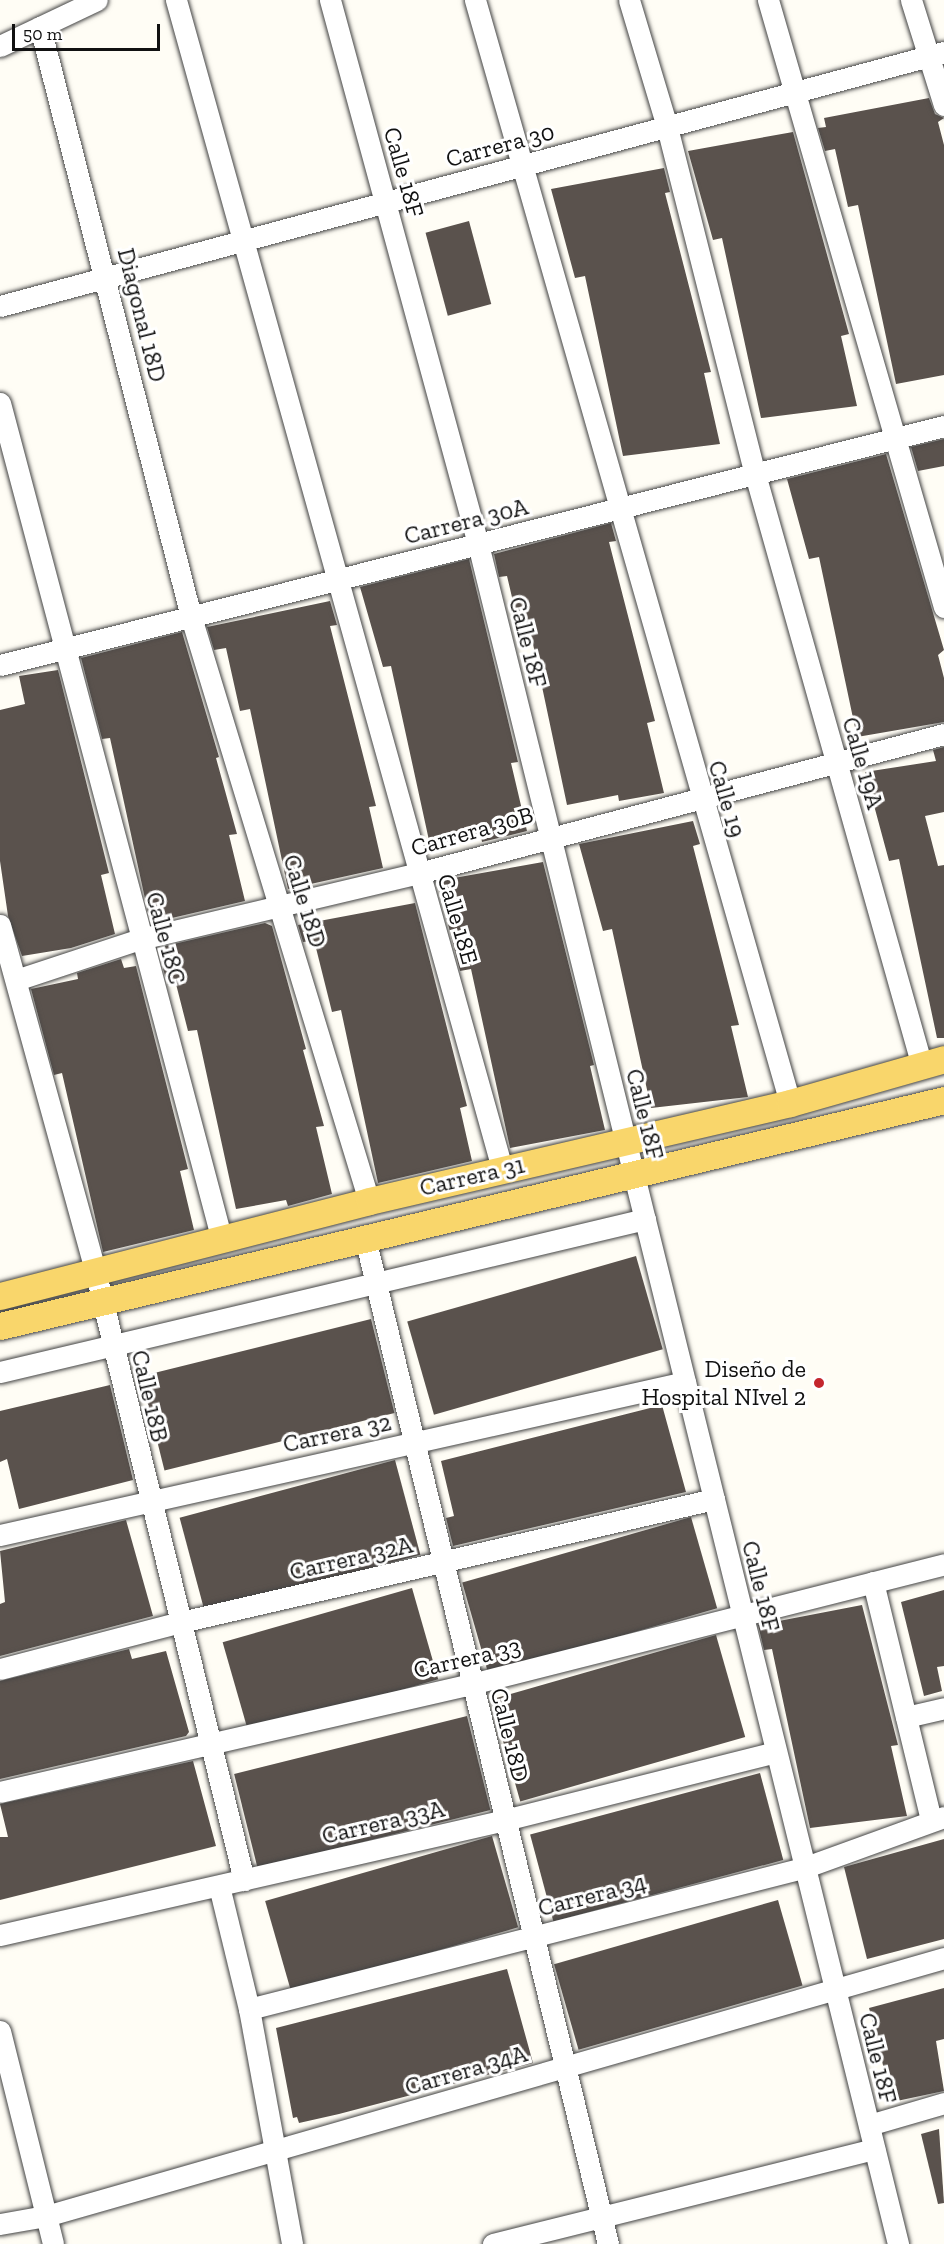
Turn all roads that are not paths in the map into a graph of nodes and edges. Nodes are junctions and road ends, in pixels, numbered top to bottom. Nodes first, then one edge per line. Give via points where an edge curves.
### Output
1 (97, 0) edge
2 (176, 0) edge
3 (330, 0) edge
4 (475, 0) edge
5 (629, 0) edge
6 (768, 0) edge
7 (911, 0) edge
8 (71, 5) edge
9 (40, 27) junction
10 (0, 46) edge
11 (936, 55) edge
12 (796, 92) junction
13 (944, 105) edge
14 (667, 127) junction
15 (525, 165) junction
16 (387, 202) junction
17 (243, 241) junction
18 (106, 278) junction
19 (0, 306) edge
20 (0, 403) edge
21 (944, 426) edge
22 (897, 438) junction
23 (755, 474) junction
24 (617, 509) junction
25 (478, 544) junction
26 (335, 581) junction
27 (944, 607) edge
28 (192, 617) junction
29 (62, 650) junction
30 (0, 665) edge
31 (944, 734) edge
32 (837, 763) junction
33 (700, 800) junction
34 (550, 835) junction
35 (419, 873) junction
36 (280, 906) junction
37 (0, 925) edge
38 (140, 939) junction
39 (16, 980) junction
40 (933, 1062) edge
41 (944, 1100) edge
42 (790, 1103) junction
43 (625, 1140) junction
44 (502, 1168) junction
45 (633, 1172) junction
46 (369, 1201) junction
47 (645, 1219) junction
48 (365, 1238) junction
49 (222, 1240) junction
50 (96, 1274) junction
51 (376, 1283) junction
52 (0, 1296) edge
53 (101, 1301) junction
54 (0, 1326) edge
55 (111, 1344) junction
56 (0, 1372) edge
57 (685, 1382) junction
58 (414, 1443) junction
59 (148, 1499) junction
60 (714, 1499) junction
61 (0, 1535) edge
62 (443, 1563) junction
63 (944, 1564) edge
64 (873, 1582) junction
65 (742, 1618) junction
66 (182, 1622) junction
67 (0, 1669) edge
68 (471, 1684) junction
69 (944, 1708) edge
70 (906, 1717) junction
71 (213, 1744) junction
72 (776, 1752) junction
73 (0, 1792) edge
74 (938, 1818) edge
75 (505, 1820) junction
76 (803, 1869) junction
77 (244, 1880) junction
78 (219, 1886) junction
79 (0, 1935) edge
80 (536, 1936) junction
81 (944, 1958) edge
82 (834, 1988) junction
83 (249, 2009) junction
84 (0, 2031) edge
85 (4, 2065) edge
86 (563, 2068) junction
87 (944, 2103) edge
88 (868, 2125) junction
89 (874, 2149) junction
90 (273, 2152) junction
91 (46, 2216) junction
92 (602, 2216) junction
93 (0, 2224) edge
94 (53, 2244) edge
95 (292, 2244) edge
96 (493, 2244) edge
97 (609, 2244) edge
98 (898, 2244) edge

1 - 8 street
2 - 17 street, Calle 18E
3 - 16 street, Calle 18F
4 - 15 street, Calle 19
5 - 14 street, Calle 19A
6 - 12 street
7 - 11 street
8 - 9 street
9 - 10 street
9 - 18 street, Diagonal 18D
11 - 12 street, Carrera 30
11 - 13 street
12 - 14 street, Carrera 30
12 - 22 street
14 - 15 street, Carrera 30
14 - 23 street, Calle 19A
15 - 16 street, Carrera 30
15 - 24 street, Calle 19
16 - 17 street, Carrera 30
16 - 25 street, Calle 18F
17 - 18 street, Carrera 30
17 - 26 street, Calle 18E
18 - 19 street, Carrera 30
18 - 28 street, Diagonal 18D
20 - 29 street, Calle 18C
21 - 22 street, Carrera 30A
22 - 23 street, Carrera 30A
22 - 27 street
23 - 24 street, Carrera 30A
23 - 32 street, Calle 19A
24 - 25 street, Carrera 30A
24 - 33 street, Calle 19
25 - 26 street, Carrera 30A
25 - 34 street, Calle 18F
26 - 28 street, Carrera 30A
26 - 35 street, Calle 18E
28 - 29 street, Carrera 30A
28 - 36 street, Calle 18D
29 - 30 street, Carrera 30A
29 - 38 street, Calle 18C
31 - 32 street, Carrera 30B
32 - 33 street, Carrera 30B
32 - 40 street, Calle 19A
33 - 34 street, Carrera 30B
33 - 42 street, Calle 19
34 - 35 street, Carrera 30B
34 - 43 street, Calle 18F
35 - 36 street, Carrera 30B
35 - 44 street, Calle 18E
36 - 38 street, Carrera 30B
36 - 46 street, Calle 18D
37 - 39 street, Calle 18B
38 - 39 street, Carrera 30B
38 - 49 street, Calle 18C
39 - 50 street, Calle 18B
40 - 42 main road, Carrera 31
41 - 45 main road, Carrera 31
42 - 43 main road, Carrera 31
43 - 44 main road, Carrera 31
43 - 45 street, Calle 18F
44 - 46 main road, Carrera 31
45 - 47 street, Calle 18F
45 - 48 main road, Carrera 31
46 - 49 main road, Carrera 31
47 - 51 street
47 - 57 street, Calle 18F
48 - 51 street, Calle 18D
48 - 53 main road, Carrera 31
49 - 50 main road, Carrera 31
50 - 52 main road, Carrera 31
50 - 53 street, Calle 18B
51 - 55 street
51 - 58 street, Calle 18D
53 - 54 main road, Carrera 31
53 - 55 street, Calle 18B
55 - 56 street
55 - 59 street, Calle 18B
57 - 58 street, Carrera 32
57 - 60 street, Calle 18F
58 - 59 street, Carrera 32
58 - 62 street, Calle 18D
59 - 61 street, Carrera 32
59 - 66 street, Calle 18B
60 - 62 street, Carrera 32A
60 - 65 street, Calle 18F
62 - 66 street, Carrera 32A
62 - 68 street, Calle 18D
63 - 64 street, Carrera 33
64 - 65 street, Carrera 33
64 - 70 street
65 - 68 street, Carrera 33
65 - 72 street, Calle 18F
66 - 67 street, Carrera 32A
66 - 71 street, Calle 18B
68 - 71 street, Carrera 33
68 - 75 street, Calle 18D
69 - 70 street
70 - 74 street
71 - 73 street, Carrera 33
71 - 77 street, Calle 18B
72 - 75 street, Carrera 33A
72 - 76 street, Calle 18F
74 - 76 street, Carrera 34
75 - 77 street, Carrera 33A
75 - 80 street, Calle 18D
76 - 80 street, Carrera 34
76 - 82 street, Calle 18F
77 - 78 street, Carrera 33A
78 - 79 street, Carrera 33A
78 - 83 street
80 - 83 street, Carrera 34
80 - 86 street, Calle 18D
81 - 82 street, Carrera 34A
82 - 86 street, Carrera 34A
82 - 88 street, Calle 18F
83 - 90 street
84 - 85 street
85 - 91 street
86 - 90 street, Carrera 34A
86 - 92 street, Calle 18D
87 - 88 street
88 - 89 street, Calle 18F
89 - 92 street
89 - 98 street, Calle 18F
90 - 91 street, Carrera 34A
90 - 95 street
91 - 93 street, Carrera 34A
91 - 94 street
92 - 96 street
92 - 97 street, Calle 18D

